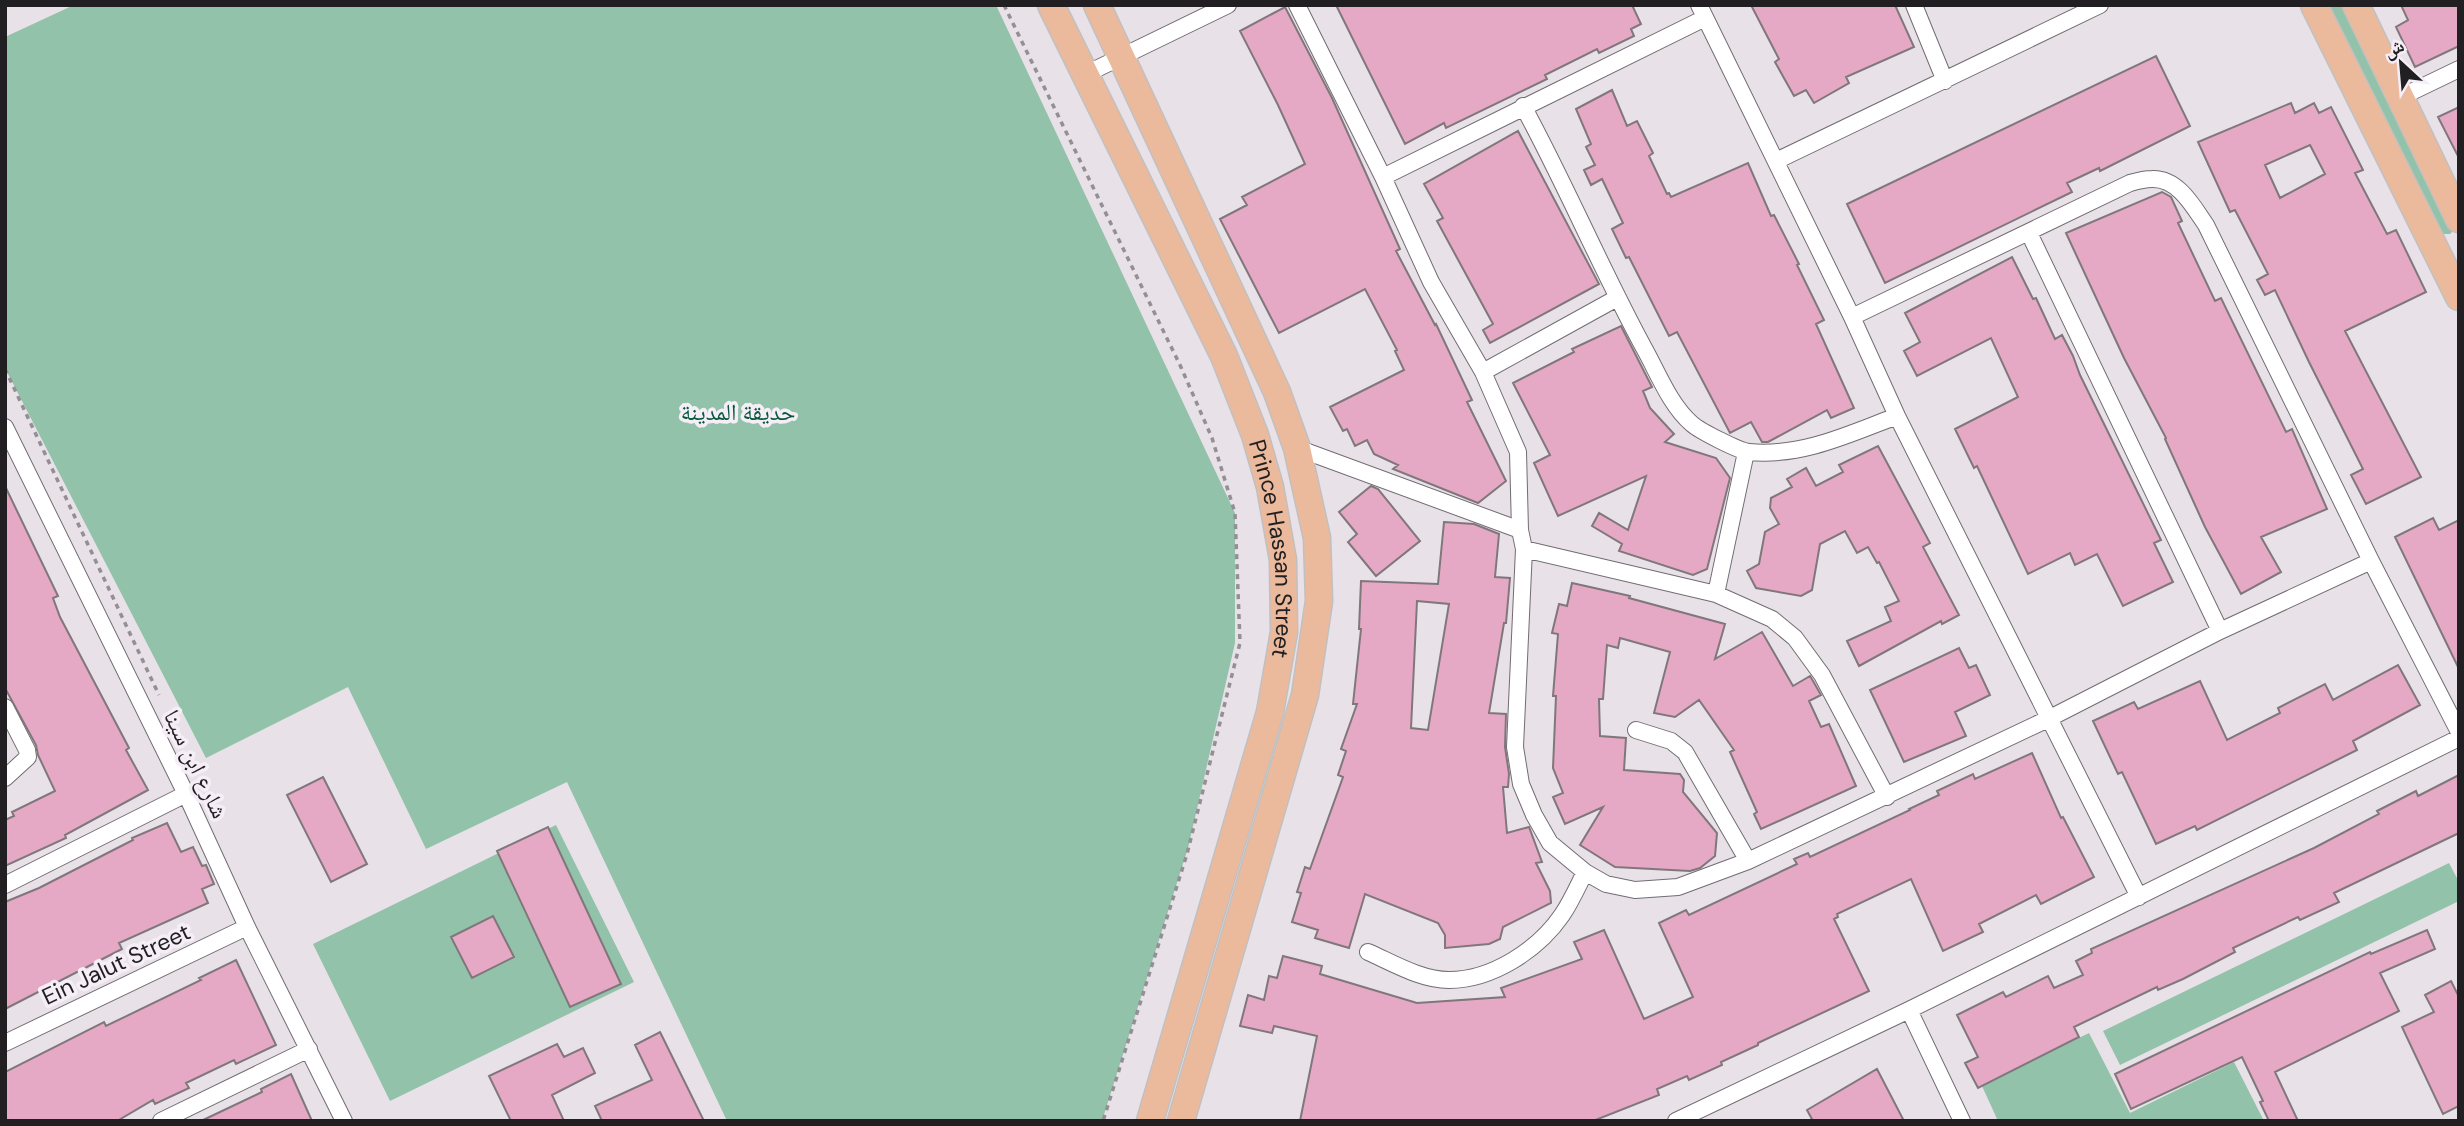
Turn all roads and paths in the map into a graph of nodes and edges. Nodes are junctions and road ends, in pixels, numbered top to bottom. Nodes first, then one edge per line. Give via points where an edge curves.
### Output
1 (1004, 5) edge
2 (1051, 5) edge
3 (1097, 5) edge
4 (1227, 5) edge
5 (1297, 5) edge
6 (1914, 5) edge
7 (2099, 5) edge
8 (2314, 5) edge
9 (2356, 5) edge
10 (1702, 11) edge
11 (1121, 58) junction
12 (2459, 69) edge
13 (1084, 75) junction
14 (1945, 80) junction
15 (2401, 97) junction
16 (1523, 106) junction
17 (1776, 161) junction
18 (1383, 177) junction
19 (2459, 219) edge
20 (2029, 233) junction
21 (2452, 266) edge
22 (2459, 297) edge
23 (1617, 298) junction
24 (1852, 317) junction
25 (1483, 372) junction
26 (1897, 416) junction
27 (5, 427) edge
28 (1297, 448) junction
29 (1746, 452) junction
30 (12, 458) edge
31 (1520, 530) junction
32 (1524, 549) junction
33 (2371, 561) junction
34 (1716, 594) junction
35 (2220, 631) junction
36 (5, 706) edge
37 (2048, 719) junction
38 (1636, 730) dead end
39 (2459, 732) edge
40 (2459, 738) edge
41 (5, 778) edge
42 (186, 794) junction
43 (1887, 797) junction
44 (1748, 861) junction
45 (1585, 872) junction
46 (5, 885) edge
47 (2138, 897) junction
48 (247, 927) junction
49 (1368, 952) dead end
50 (1909, 1010) junction
51 (5, 1043) edge
52 (309, 1049) junction
53 (1152, 1116) edge
54 (1186, 1120) edge
55 (161, 1121) edge
56 (344, 1121) edge
57 (1103, 1121) edge
58 (1676, 1121) edge
59 (1962, 1121) edge

1 - 57 path via 1180,365 1212,438 1235,513 1240,643 1187,854
2 - 13 main road, Prince Hassan Street
3 - 11 main road, Prince Hassan Street
4 - 11 street
5 - 18 street
6 - 14 street
7 - 14 street
8 - 21 main road
9 - 15 main road
10 - 16 street
10 - 17 street
11 - 13 street
11 - 28 main road, Prince Hassan Street via 1277,392
12 - 15 street
13 - 53 main road, Prince Hassan Street via 1224,356 1255,435 1283,560 1284,632 1270,712
14 - 17 street
15 - 19 main road
16 - 18 street
16 - 23 street
17 - 24 street
18 - 25 street via 1431,282
20 - 24 street
20 - 33 street via 2130,183 2153,178 2170,182 2189,200 2206,225
20 - 35 street
21 - 22 main road
23 - 25 street
23 - 29 street via 1672,399 1693,425
24 - 26 street
25 - 31 street via 1518,452
26 - 29 street via 1821,445 1785,452
26 - 37 street
27 - 30 street, شارع ابن سينا
28 - 31 street
28 - 54 main road, Prince Hassan Street via 1317,538 1319,589 1305,695
29 - 34 street
30 - 42 street, شارع ابن سينا
31 - 32 street
32 - 34 street
32 - 45 street via 1515,747 1521,784 1550,843
33 - 35 street
33 - 39 street
34 - 43 street via 1772,619 1795,638 1822,675
35 - 37 street
36 - 41 street via 27,750 27,757
37 - 43 street
37 - 47 street
38 - 44 street via 1671,741 1685,751
40 - 47 street
42 - 46 street
42 - 48 street, شارع ابن سينا
43 - 44 street
44 - 45 street via 1678,887 1635,890 1606,884
45 - 49 street via 1562,915 1543,937 1519,957 1484,974 1448,980 1414,972
47 - 50 street
48 - 51 street, Ein Jalut Street
48 - 52 street, شارع ابن سينا
50 - 58 street
50 - 59 street
52 - 55 street
52 - 56 street, شارع ابن سينا
53 - 54 street

